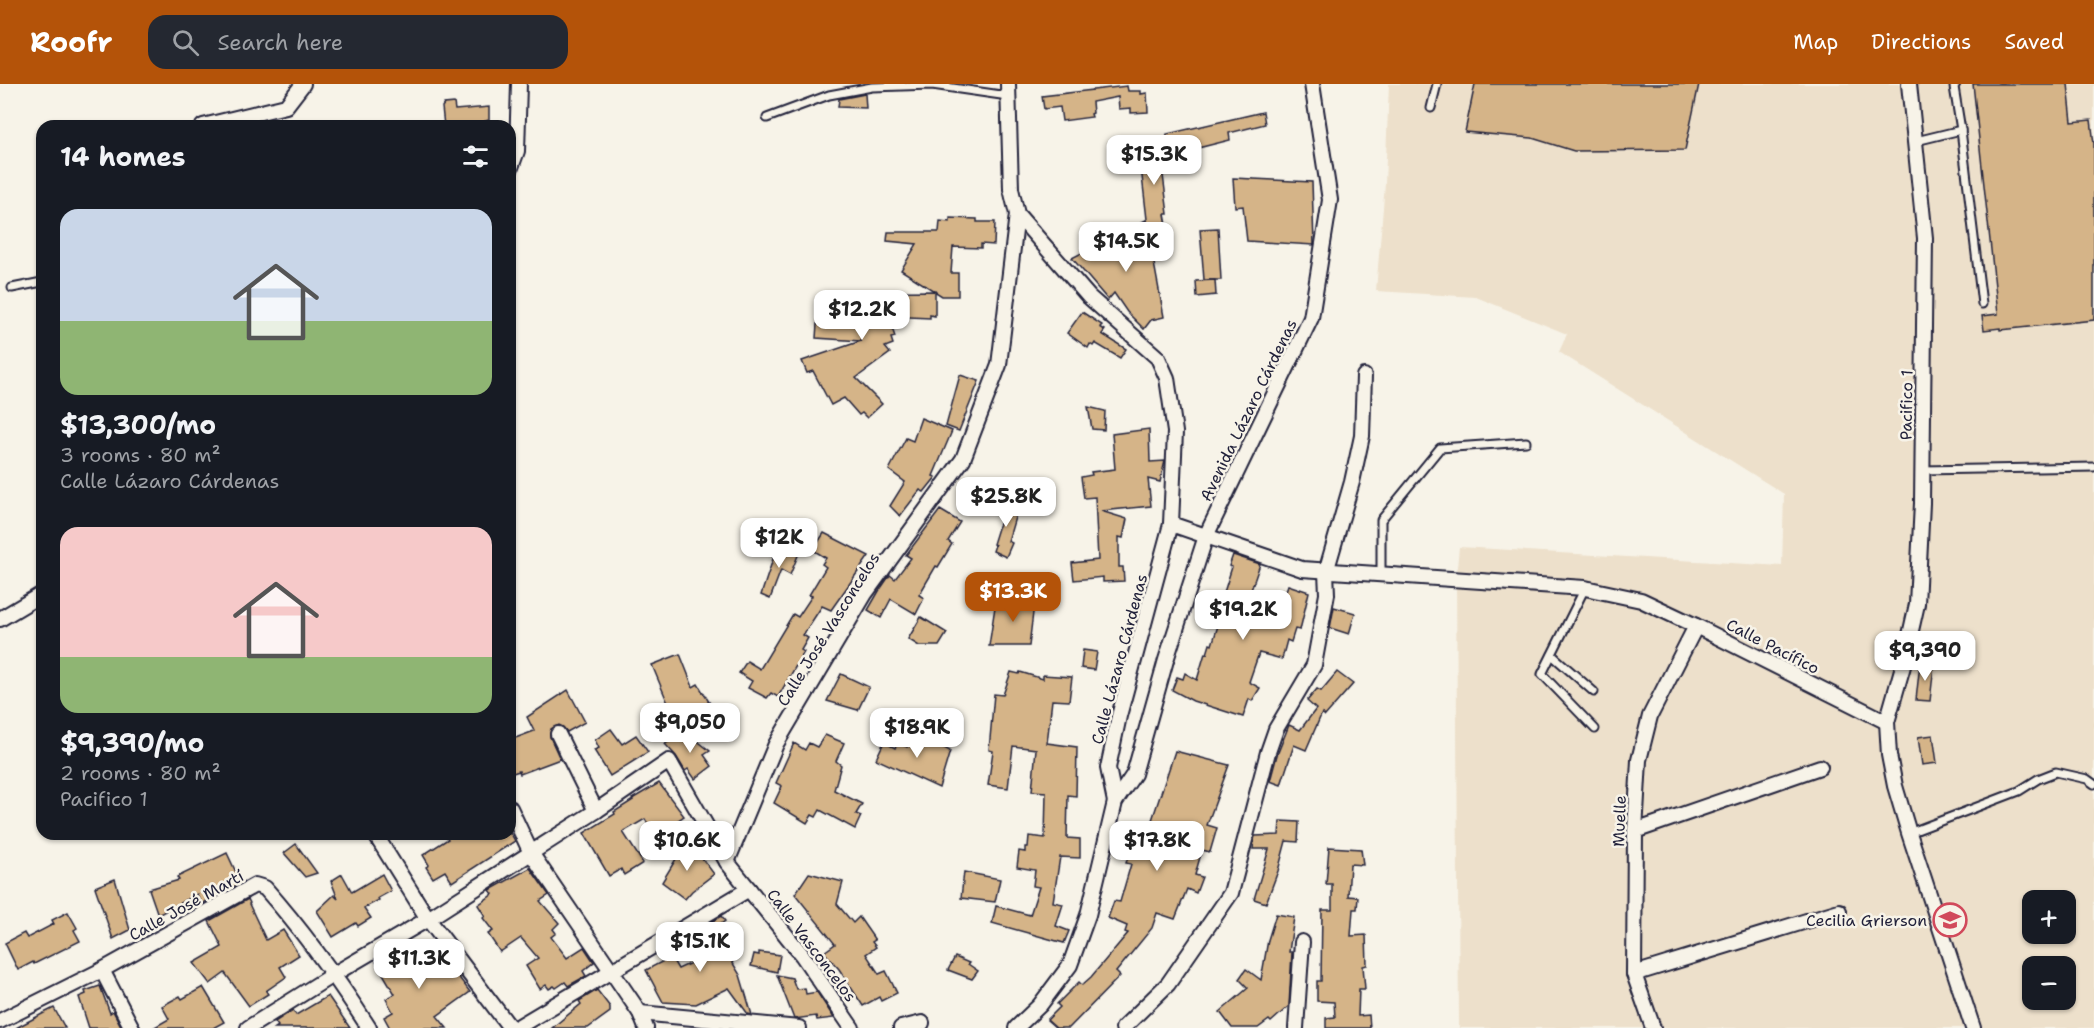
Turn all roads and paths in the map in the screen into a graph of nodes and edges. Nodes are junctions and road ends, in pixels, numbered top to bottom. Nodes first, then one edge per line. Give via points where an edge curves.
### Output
1 (303, 84) edge
2 (519, 84) edge
3 (1312, 84) edge
4 (1437, 84) edge
5 (1910, 84) edge
6 (1955, 85) edge
7 (1008, 90) edge
8 (1431, 108) dead end
9 (766, 118) dead end
10 (228, 120) edge
11 (1961, 130) junction
12 (1916, 141) junction
13 (516, 154) edge
14 (1017, 214) junction
15 (36, 283) edge
16 (12, 288) dead end
17 (1982, 304) dead end
18 (1364, 376) dead end
19 (1526, 442) dead end
20 (2094, 467) edge
21 (1922, 470) junction
22 (1171, 524) junction
23 (1206, 536) junction
24 (1326, 572) junction
25 (1381, 575) junction
26 (1585, 588) junction
27 (36, 598) edge
28 (0, 619) edge
29 (1696, 626) junction
30 (1552, 655) junction
31 (1594, 692) dead end
32 (1887, 722) junction
33 (1595, 729) dead end
34 (558, 734) dead end
35 (1820, 767) dead end
36 (2094, 784) edge
37 (1115, 802) junction
38 (596, 812) junction
39 (516, 821) edge
40 (1635, 831) junction
41 (1909, 833) junction
42 (379, 840) edge
43 (531, 853) junction
44 (727, 862) junction
45 (749, 889) junction
46 (1839, 911) dead end
47 (428, 920) junction
48 (1302, 942) dead end
49 (102, 970) junction
50 (610, 971) junction
51 (334, 974) junction
52 (1634, 974) junction
53 (640, 1013) junction
54 (0, 1021) edge
55 (922, 1023) dead end
56 (132, 1028) edge
57 (248, 1028) edge
58 (369, 1028) edge
59 (515, 1028) edge
60 (646, 1028) edge
61 (799, 1028) edge
62 (845, 1028) edge
63 (852, 1028) edge
64 (857, 1028) edge
65 (901, 1028) edge
66 (1016, 1028) edge
67 (1123, 1028) edge
68 (1296, 1028) edge
69 (1653, 1028) edge
70 (1973, 1028) edge

1 - 10 street via 286,106
2 - 13 street
3 - 23 street, Avenida Lázaro Cárdenas via 1330,200 1311,318
4 - 8 lane
5 - 12 street, Pacifico 1
6 - 11 lane
7 - 9 lane via 932,85 872,87 828,95
7 - 14 street, Calle José Vasconcelos via 1011,189
11 - 12 lane
11 - 17 lane
12 - 21 street, Pacifico 1 via 1925,238
14 - 22 street, Calle José Vasconcelos via 1089,297 1158,358 1167,378 1175,432
14 - 44 street, Calle José Vasconcelos via 999,365 963,459 865,594 776,744
15 - 16 lane
18 - 24 street via 1362,436
19 - 25 lane via 1440,448 1381,520
20 - 21 lane
21 - 32 street, Pacifico 1 via 1917,604
22 - 23 street
22 - 37 street, Calle Lázaro Cárdenas via 1108,768
23 - 24 street, Calle Pacífico via 1302,569
23 - 37 street, Calle Lázaro Cárdenas via 1134,774
24 - 25 street, Calle Pacífico
24 - 67 street via 1327,594 1314,665 1276,729 1231,893 1168,984
25 - 26 street, Calle Pacífico
26 - 29 street, Calle Pacífico via 1641,600
26 - 30 lane
27 - 28 street
29 - 32 street, Calle Pacífico
29 - 40 street, Muelle via 1650,716 1639,760
30 - 31 lane
30 - 33 lane via 1542,674
32 - 41 street via 1895,786
34 - 38 street
35 - 40 street
36 - 41 lane via 2056,772 2019,791
37 - 66 street, Calle Lázaro Cárdenas via 1088,915 1070,965 1040,1005
38 - 43 street
38 - 44 street, Calle Vasconcelos via 669,761
39 - 43 street
40 - 52 street, Muelle
41 - 70 street
42 - 47 street
43 - 47 street
43 - 50 street
44 - 45 street, Calle Vasconcelos
45 - 50 street
45 - 63 street, Calle Vasconcelos via 802,955
46 - 52 street
47 - 51 street
47 - 59 street via 508,1025
48 - 68 street
49 - 51 street, Calle José Martí via 255,885 269,892
49 - 54 street, Calle José Martí
49 - 56 street
50 - 53 street
50 - 59 street
51 - 57 street
51 - 58 street, Calle José Martí
52 - 69 street, Muelle
53 - 60 street
53 - 61 street
55 - 65 street
62 - 63 street
63 - 64 street

